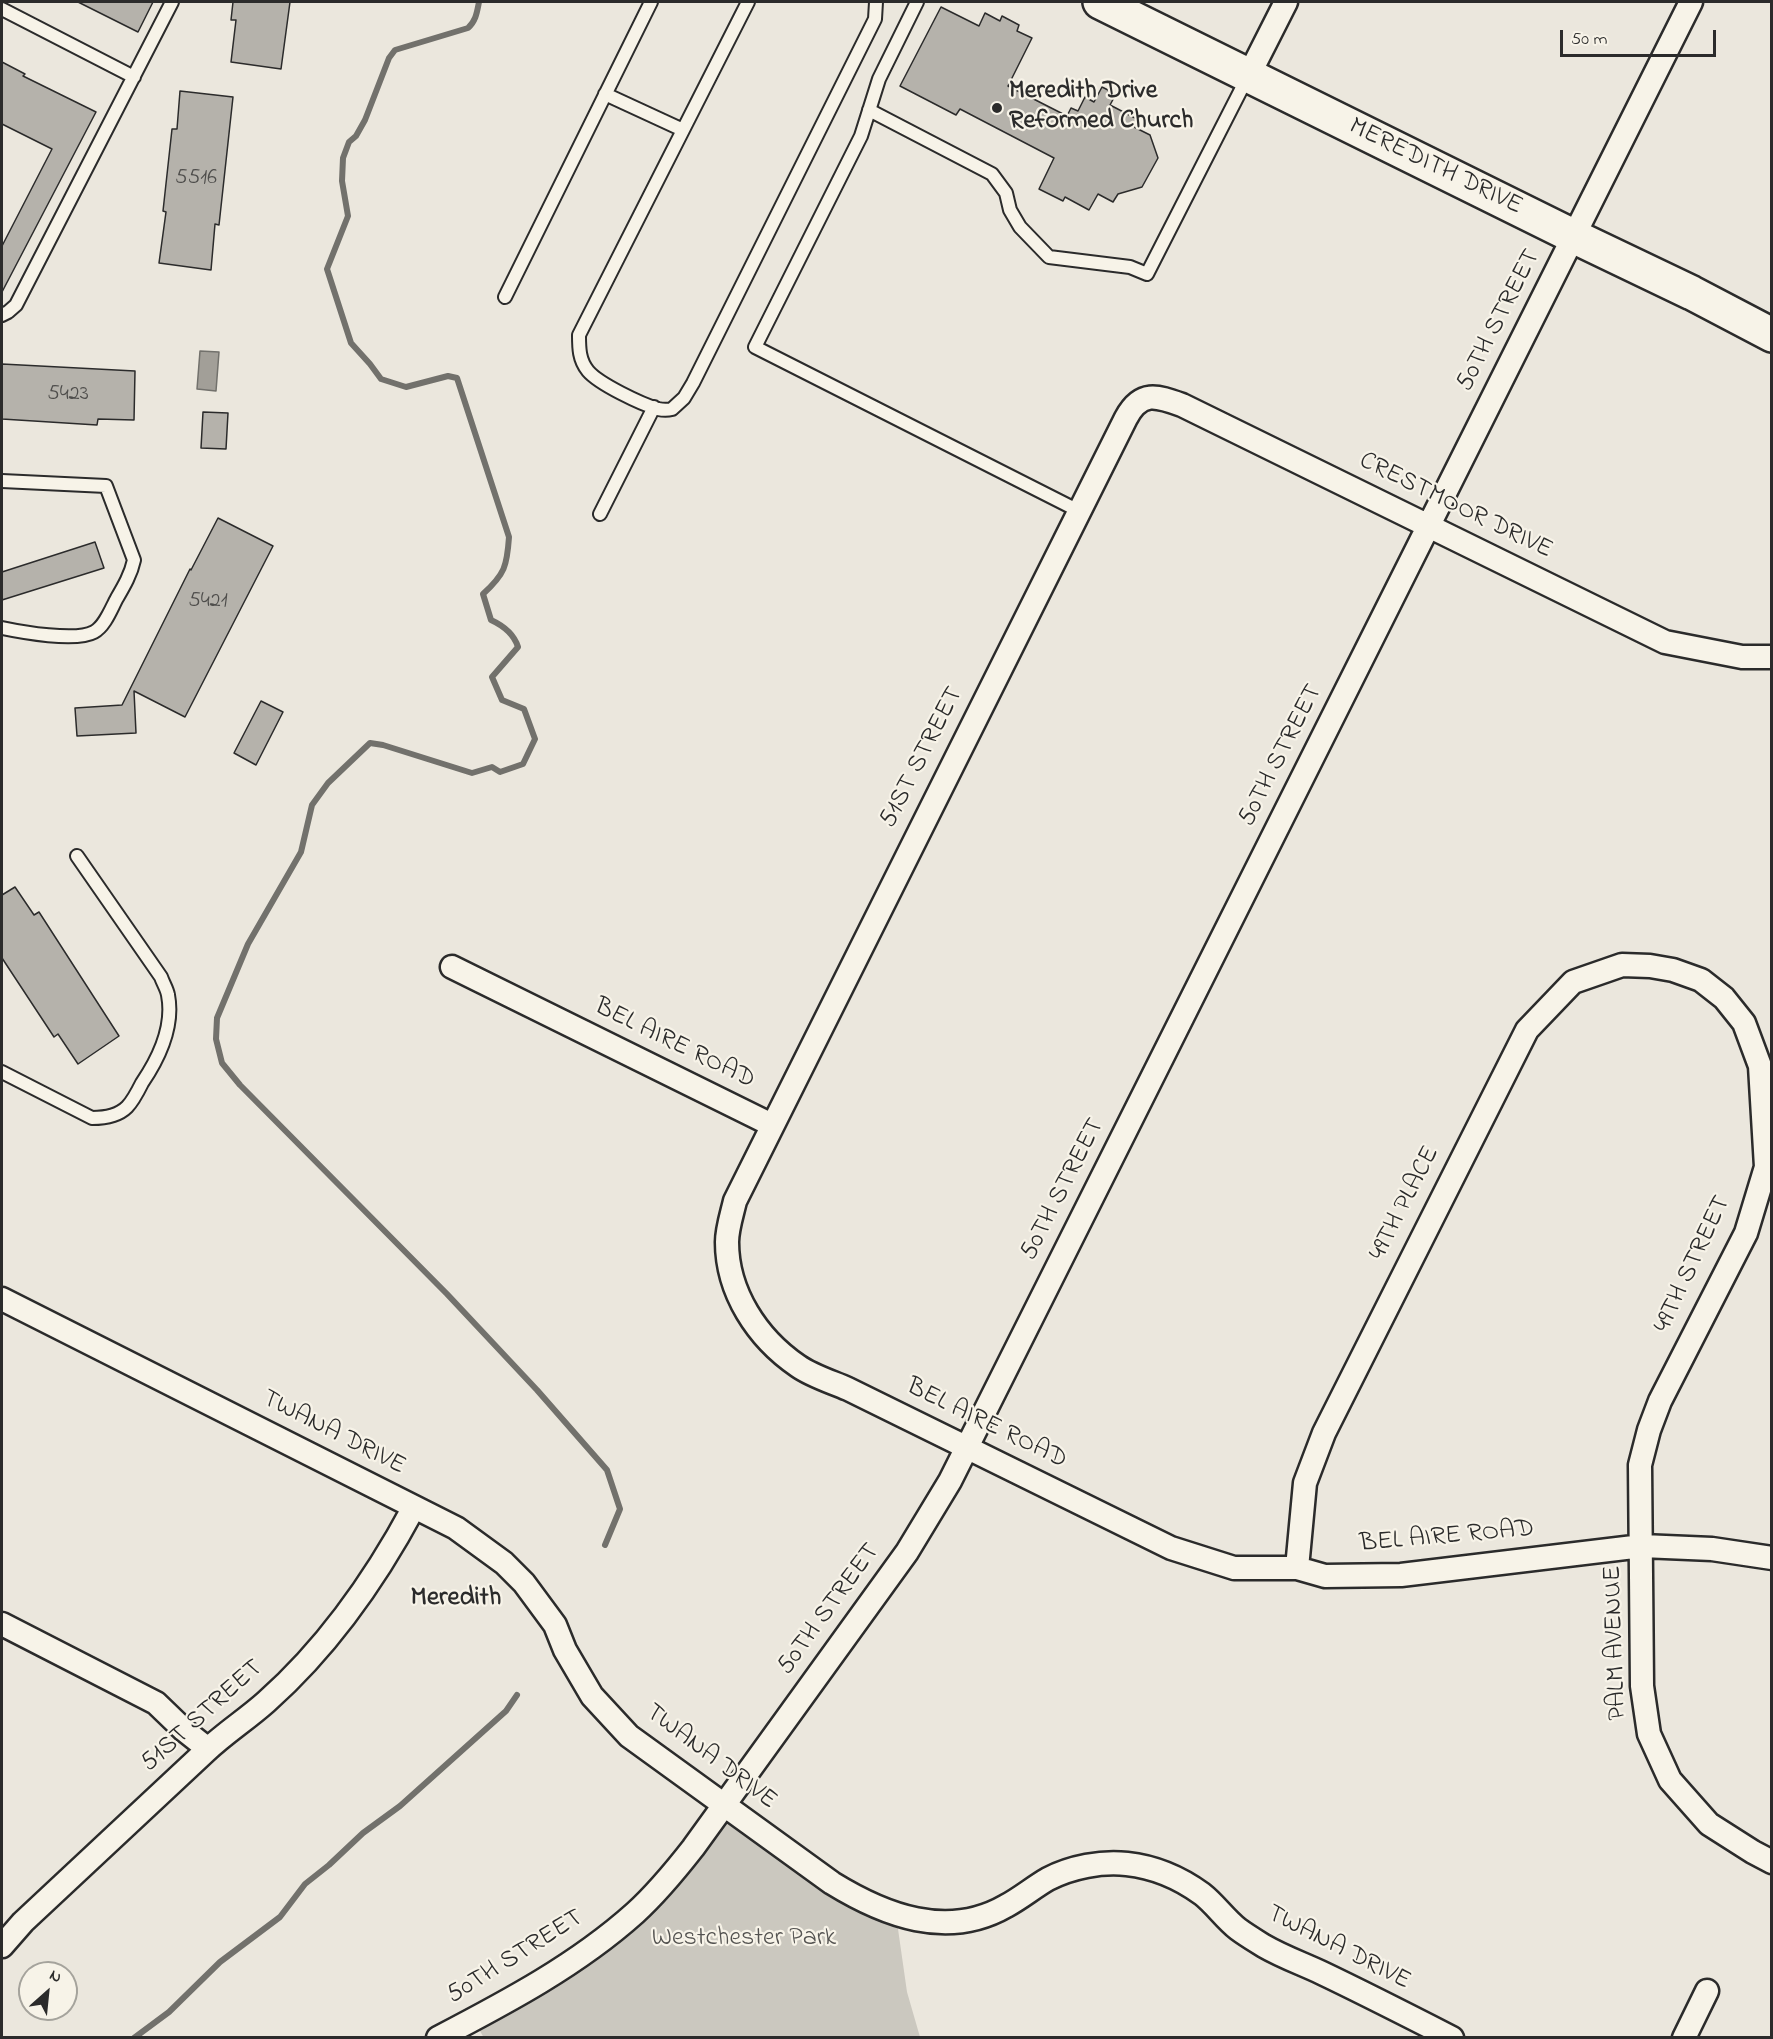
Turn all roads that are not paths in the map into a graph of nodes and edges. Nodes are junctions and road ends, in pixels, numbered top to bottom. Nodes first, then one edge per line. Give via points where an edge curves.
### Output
1 (172, 2) edge
2 (651, 2) edge
3 (748, 2) edge
4 (876, 2) edge
5 (917, 2) edge
6 (1100, 2) edge
7 (1286, 2) edge
8 (1691, 2) edge
9 (2, 9) edge
10 (1248, 75) junction
11 (134, 76) junction
12 (605, 94) junction
13 (869, 110) junction
14 (683, 130) junction
15 (1575, 237) junction
16 (505, 297) dead end
17 (2, 315) edge
18 (1772, 335) edge
19 (654, 407) junction
20 (1126, 418) joint
21 (2, 481) edge
22 (1079, 511) junction
23 (600, 514) dead end
24 (1429, 526) junction
25 (2, 628) edge
26 (1772, 657) edge
27 (77, 856) dead end
28 (452, 967) dead end
29 (1673, 970) joint
30 (2, 1072) edge
31 (772, 1125) junction
32 (2, 1299) edge
33 (967, 1448) junction
34 (414, 1507) junction
35 (1642, 1546) junction
36 (1772, 1558) edge
37 (1297, 1568) junction
38 (2, 1624) edge
39 (208, 1749) junction
40 (724, 1806) junction
41 (1772, 1862) edge
42 (2, 1944) edge
43 (1707, 1991) dead end
44 (438, 2037) edge
45 (1452, 2037) edge
46 (1684, 2037) edge

1 - 11 lane
2 - 12 lane
3 - 14 lane
4 - 19 lane via 875,19 693,383 672,409
5 - 13 lane via 879,79
6 - 10 main road, MEREDITH DRIVE
7 - 10 street
8 - 15 street, 50TH STREET
9 - 11 lane
10 - 13 lane via 1147,274 1130,267 1049,257 1020,227 1006,193 992,174
10 - 15 main road, MEREDITH DRIVE
11 - 17 lane via 16,305
12 - 14 lane
12 - 16 lane
13 - 22 lane via 861,136 755,347
14 - 19 lane via 579,335 579,349 588,371 603,384
15 - 18 main road, MEREDITH DRIVE
15 - 24 street, 50TH STREET
19 - 23 lane
20 - 22 street, 51ST STREET
20 - 24 street, CRESTMOOR DRIVE via 1141,400 1153,396 1167,400
21 - 25 lane via 106,486 134,560 104,622 94,632 78,636
22 - 31 street, 51ST STREET
24 - 26 street, CRESTMOOR DRIVE via 1665,642 1742,657
24 - 33 street, 50TH STREET
27 - 30 lane via 161,977 168,993 167,1029 161,1049 127,1107 104,1118 92,1118
28 - 31 street, BEL AIRE ROAD
29 - 35 street, 49TH STREET via 1701,980 1724,998 1744,1023 1760,1066 1766,1167 1746,1233 1649,1430 1640,1465
29 - 37 street, 49TH PLACE via 1622,964 1573,982 1527,1030 1324,1432 1305,1484
31 - 33 street, BEL AIRE ROAD via 735,1201 727,1241 732,1282 750,1319 771,1344 799,1367
32 - 34 street, TWANA DRIVE
33 - 37 street, BEL AIRE ROAD via 1171,1548 1234,1568
33 - 40 street, 50TH STREET via 907,1552
34 - 39 street, 51ST STREET via 354,1605 313,1656 266,1702
34 - 40 street, TWANA DRIVE via 456,1528 504,1563 555,1625 592,1696 629,1736
35 - 36 street, BEL AIRE ROAD via 1712,1548
35 - 37 street, BEL AIRE ROAD via 1401,1575 1325,1576
35 - 41 street, PALM AVENUE via 1642,1686 1649,1734 1670,1780 1709,1824
38 - 39 street via 156,1703
39 - 42 street, 51ST STREET
40 - 44 street, 50TH STREET via 666,1882 634,1914 584,1953 515,1998
40 - 45 street, TWANA DRIVE via 859,1899 896,1916 921,1921 976,1918 1004,1908 1073,1869 1127,1864 1156,1870 1203,1895 1238,1929 1265,1947
43 - 46 street

